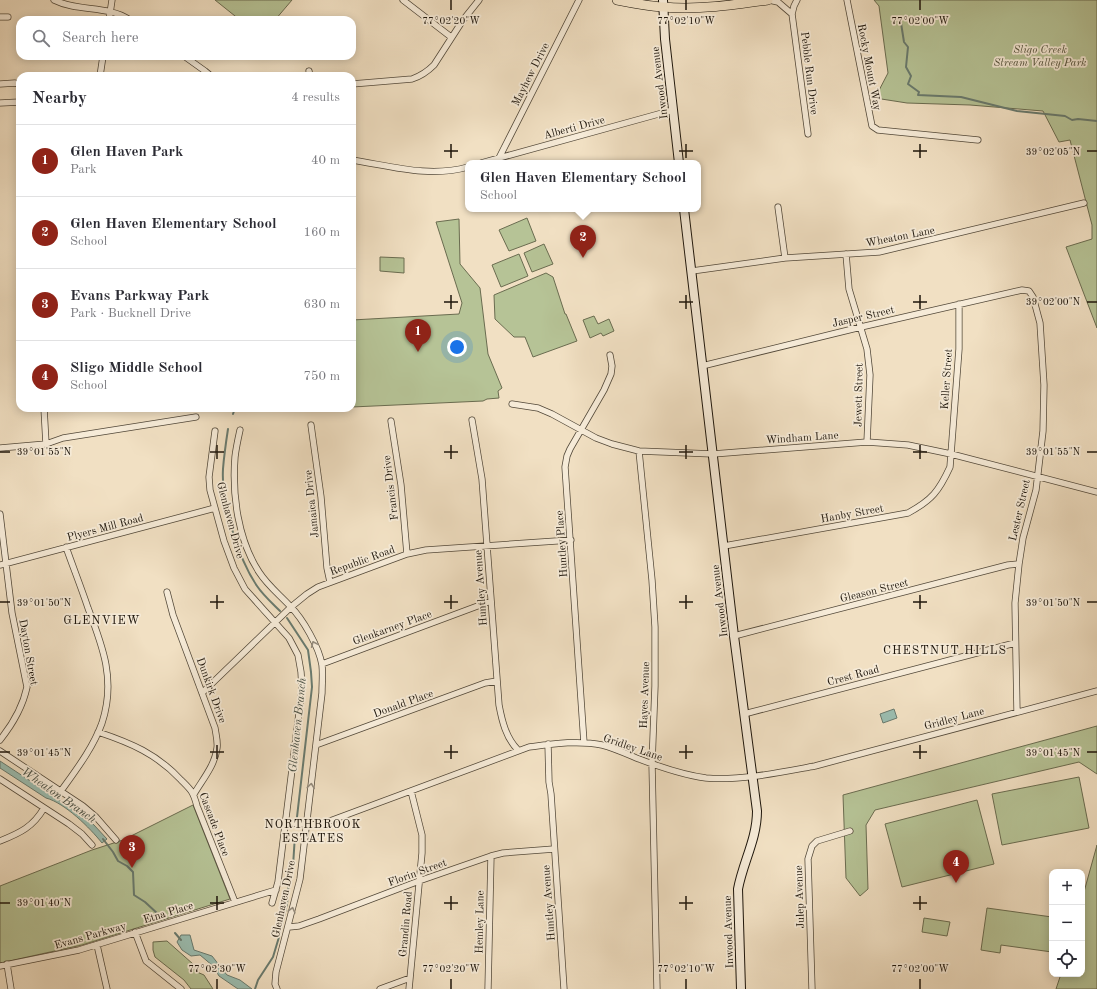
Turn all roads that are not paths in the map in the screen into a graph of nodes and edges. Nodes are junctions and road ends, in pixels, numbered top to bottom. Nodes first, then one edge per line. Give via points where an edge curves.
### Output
1 (54, 0) edge
2 (112, 0) edge
3 (403, 0) edge
4 (479, 0) edge
5 (579, 0) edge
6 (617, 0) edge
7 (769, 0) edge
8 (797, 0) edge
9 (847, 0) edge
10 (663, 4) edge
11 (110, 12) junction
12 (792, 14) junction
13 (8, 16) dead end
14 (110, 16) edge
15 (124, 16) edge
16 (0, 17) edge
17 (451, 37) junction
18 (102, 60) edge
19 (190, 60) edge
20 (101, 72) edge
21 (207, 72) edge
22 (16, 83) edge
23 (0, 84) edge
24 (356, 84) edge
25 (16, 102) edge
26 (0, 103) edge
27 (673, 110) junction
28 (808, 134) dead end
29 (978, 140) dead end
30 (499, 158) junction
31 (492, 160) edge
32 (679, 160) edge
33 (356, 161) edge
34 (465, 168) edge
35 (1084, 203) dead end
36 (778, 207) dead end
37 (684, 212) edge
38 (846, 254) junction
39 (786, 258) junction
40 (692, 271) junction
41 (1030, 291) joint
42 (959, 304) junction
43 (861, 327) junction
44 (610, 355) dead end
45 (702, 366) junction
46 (512, 404) dead end
47 (44, 412) edge
48 (196, 417) dead end
49 (472, 420) dead end
50 (391, 421) dead end
51 (311, 424) dead end
52 (240, 430) dead end
53 (581, 430) junction
54 (215, 431) dead end
55 (867, 442) junction
56 (46, 444) junction
57 (0, 448) edge
58 (639, 451) junction
59 (713, 454) junction
60 (951, 454) junction
61 (1037, 477) junction
62 (1097, 492) edge
63 (215, 508) junction
64 (0, 514) edge
65 (570, 540) junction
66 (488, 546) junction
67 (724, 546) junction
68 (66, 547) junction
69 (407, 554) junction
70 (3, 564) edge
71 (1018, 564) junction
72 (330, 582) junction
73 (167, 592) dead end
74 (491, 601) junction
75 (291, 607) junction
76 (275, 622) junction
77 (734, 636) junction
78 (1015, 643) junction
79 (322, 664) junction
80 (497, 681) junction
81 (1097, 691) edge
82 (202, 693) junction
83 (1017, 712) junction
84 (744, 714) junction
85 (98, 732) junction
86 (0, 740) edge
87 (584, 742) junction
88 (548, 744) junction
89 (316, 745) junction
90 (518, 750) junction
91 (0, 751) edge
92 (652, 764) junction
93 (751, 776) junction
94 (0, 779) edge
95 (61, 791) junction
96 (411, 791) junction
97 (194, 794) junction
98 (44, 808) junction
99 (286, 823) junction
100 (306, 825) junction
101 (850, 831) dead end
102 (116, 840) dead end
103 (0, 841) edge
104 (92, 845) dead end
105 (554, 849) junction
106 (491, 856) junction
107 (419, 881) junction
108 (276, 890) junction
109 (234, 902) junction
110 (272, 903) dead end
111 (289, 926) junction
112 (135, 932) junction
113 (97, 945) junction
114 (7, 964) junction
115 (0, 966) edge
116 (410, 978) junction
117 (11, 989) edge
118 (107, 989) edge
119 (181, 989) edge
120 (277, 989) edge
121 (380, 989) edge
122 (409, 989) edge
123 (488, 989) edge
124 (564, 989) edge
125 (657, 989) edge
126 (741, 989) edge
127 (812, 989) edge

1 - 11 street via 76,7
2 - 11 street
3 - 17 street
4 - 17 street
5 - 30 street, Mayhew Drive
6 - 10 main road
7 - 10 main road via 699,8
7 - 12 street via 778,2
8 - 12 street, Pebble Run Drive
9 - 29 street, Rocky Mount Way via 872,126 878,130
10 - 27 street, Inwood Avenue via 664,39
11 - 14 street
11 - 15 street
12 - 28 street, Pebble Run Drive
13 - 16 street
17 - 24 street via 434,65 420,76 412,79
18 - 20 street
19 - 21 street
22 - 23 street
25 - 26 street
27 - 30 street, Alberti Drive
27 - 32 street, Inwood Avenue
30 - 31 street, Alberti Drive
33 - 34 street via 422,172 439,173
35 - 38 street, Wheaton Lane via 878,252
36 - 39 street
37 - 40 street, Inwood Avenue
38 - 39 street, Wheaton Lane
38 - 43 street, Jewett Street via 849,289
39 - 40 street, Wheaton Lane
40 - 45 street, Inwood Avenue
41 - 42 street, Jasper Street via 1022,290
41 - 61 street, Lester Street via 1040,323 1044,385 1043,431
42 - 43 street, Jasper Street
42 - 60 street, Keller Street via 959,349
43 - 45 street, Jasper Street
43 - 55 street, Jewett Street via 870,375
44 - 53 street, Huntley Place via 611,374
45 - 59 street, Inwood Avenue
46 - 53 street, Windham Lane via 538,408
47 - 56 street
48 - 56 street via 63,438
49 - 66 street, Huntley Avenue via 482,479
50 - 69 street, Francis Drive via 401,485
51 - 72 street, Jamaica Drive
52 - 75 street, Glenhaven Drive via 235,457 235,490 243,535 259,572
53 - 58 street, Windham Lane via 612,444
53 - 65 street, Huntley Place via 570,449 565,467
54 - 63 street, Glenhaven Drive via 209,477
55 - 59 street, Windham Lane
55 - 60 street, Windham Lane via 908,445
56 - 57 street
58 - 59 street, Windham Lane
58 - 92 street, Hayes Avenue via 656,627
59 - 67 street, Inwood Avenue
60 - 61 street, Windham Lane
60 - 67 street, Hanby Street via 950,467 942,485 932,497 908,513
61 - 62 street, Windham Lane
61 - 71 street, Lester Street
63 - 68 street, Plyers Mill Road
63 - 76 street, Glenhaven Drive via 238,578
64 - 70 street, Dayton Street
65 - 66 street, Republic Road
65 - 87 street, Huntley Place
66 - 69 street, Republic Road via 426,550
66 - 74 street, Huntley Avenue
67 - 77 street, Inwood Avenue
68 - 70 street, Plyers Mill Road
68 - 85 street via 102,645 106,663 107,699
69 - 72 street, Republic Road
70 - 86 street, Dayton Street via 27,687 19,711
71 - 77 street, Gleason Street
71 - 78 street, Lester Street
72 - 75 street, Republic Road via 307,594
73 - 82 street, Dunkirk Drive
74 - 79 street, Glenkarney Place
74 - 80 street, Huntley Avenue
75 - 76 street, Republic Road
79 -> 75 street, Glenhaven Drive via 304,624
76 - 82 street, Republic Road
76 - 99 street, Glenhaven Drive via 289,638 298,656 302,689
77 - 84 street, Inwood Avenue
78 - 83 street, Lester Street
78 - 84 street, Crest Road
79 - 89 street, Glenhaven Drive via 322,693
80 - 89 street, Donald Place via 485,683
80 - 90 street, Huntley Avenue via 502,722 512,744
81 - 83 street, Gridley Lane
82 - 97 street, Dunkirk Drive via 215,728 217,746 215,758
83 - 93 street, Gridley Lane via 815,766
84 - 93 street, Inwood Avenue
85 - 95 street via 92,746
85 - 97 street, Cascade Place via 128,742 152,755 170,768
87 - 88 street, Gridley Lane
87 - 92 street, Gridley Lane via 614,749
88 - 90 street, Gridley Lane
88 - 105 street, Huntley Avenue
100 -> 89 street, Glenhaven Drive
90 - 96 street, Gridley Lane
91 - 95 street
92 - 93 street, Gridley Lane via 706,778
92 - 125 street, Hayes Avenue
93 - 126 street, Inwood Avenue via 757,823 738,889
94 - 98 street
95 - 102 street via 96,816
96 - 100 street, Gridley Lane via 319,826
96 - 107 street, Grandin Road via 422,835
97 - 109 street, Cascade Place
98 - 103 street via 28,828
98 - 104 street via 82,834
99 - 100 street, Gridley Lane
99 - 108 street, Glenhaven Drive
111 -> 100 street, Glenhaven Drive via 300,879
101 - 127 street, Julep Avenue via 817,841 812,846 808,859
105 - 106 street, Florin Street
105 - 124 street, Huntley Avenue
106 - 107 street, Florin Street
106 - 123 street, Hemley Lane
107 - 111 street, Florin Street via 319,920
107 - 116 street, Grandin Road
108 - 109 street, Etna Place
108 - 110 street, Glenhaven Drive
109 - 112 street, Etna Place
111 - 120 street, Glenhaven Drive via 276,972
112 - 113 street, Evans Parkway
112 - 119 street, Evans Parkway via 146,961
113 - 114 street, Evans Parkway
113 - 118 street
114 - 115 street, Evans Parkway
114 - 117 street
116 - 121 street
116 - 122 street, Grandin Road

